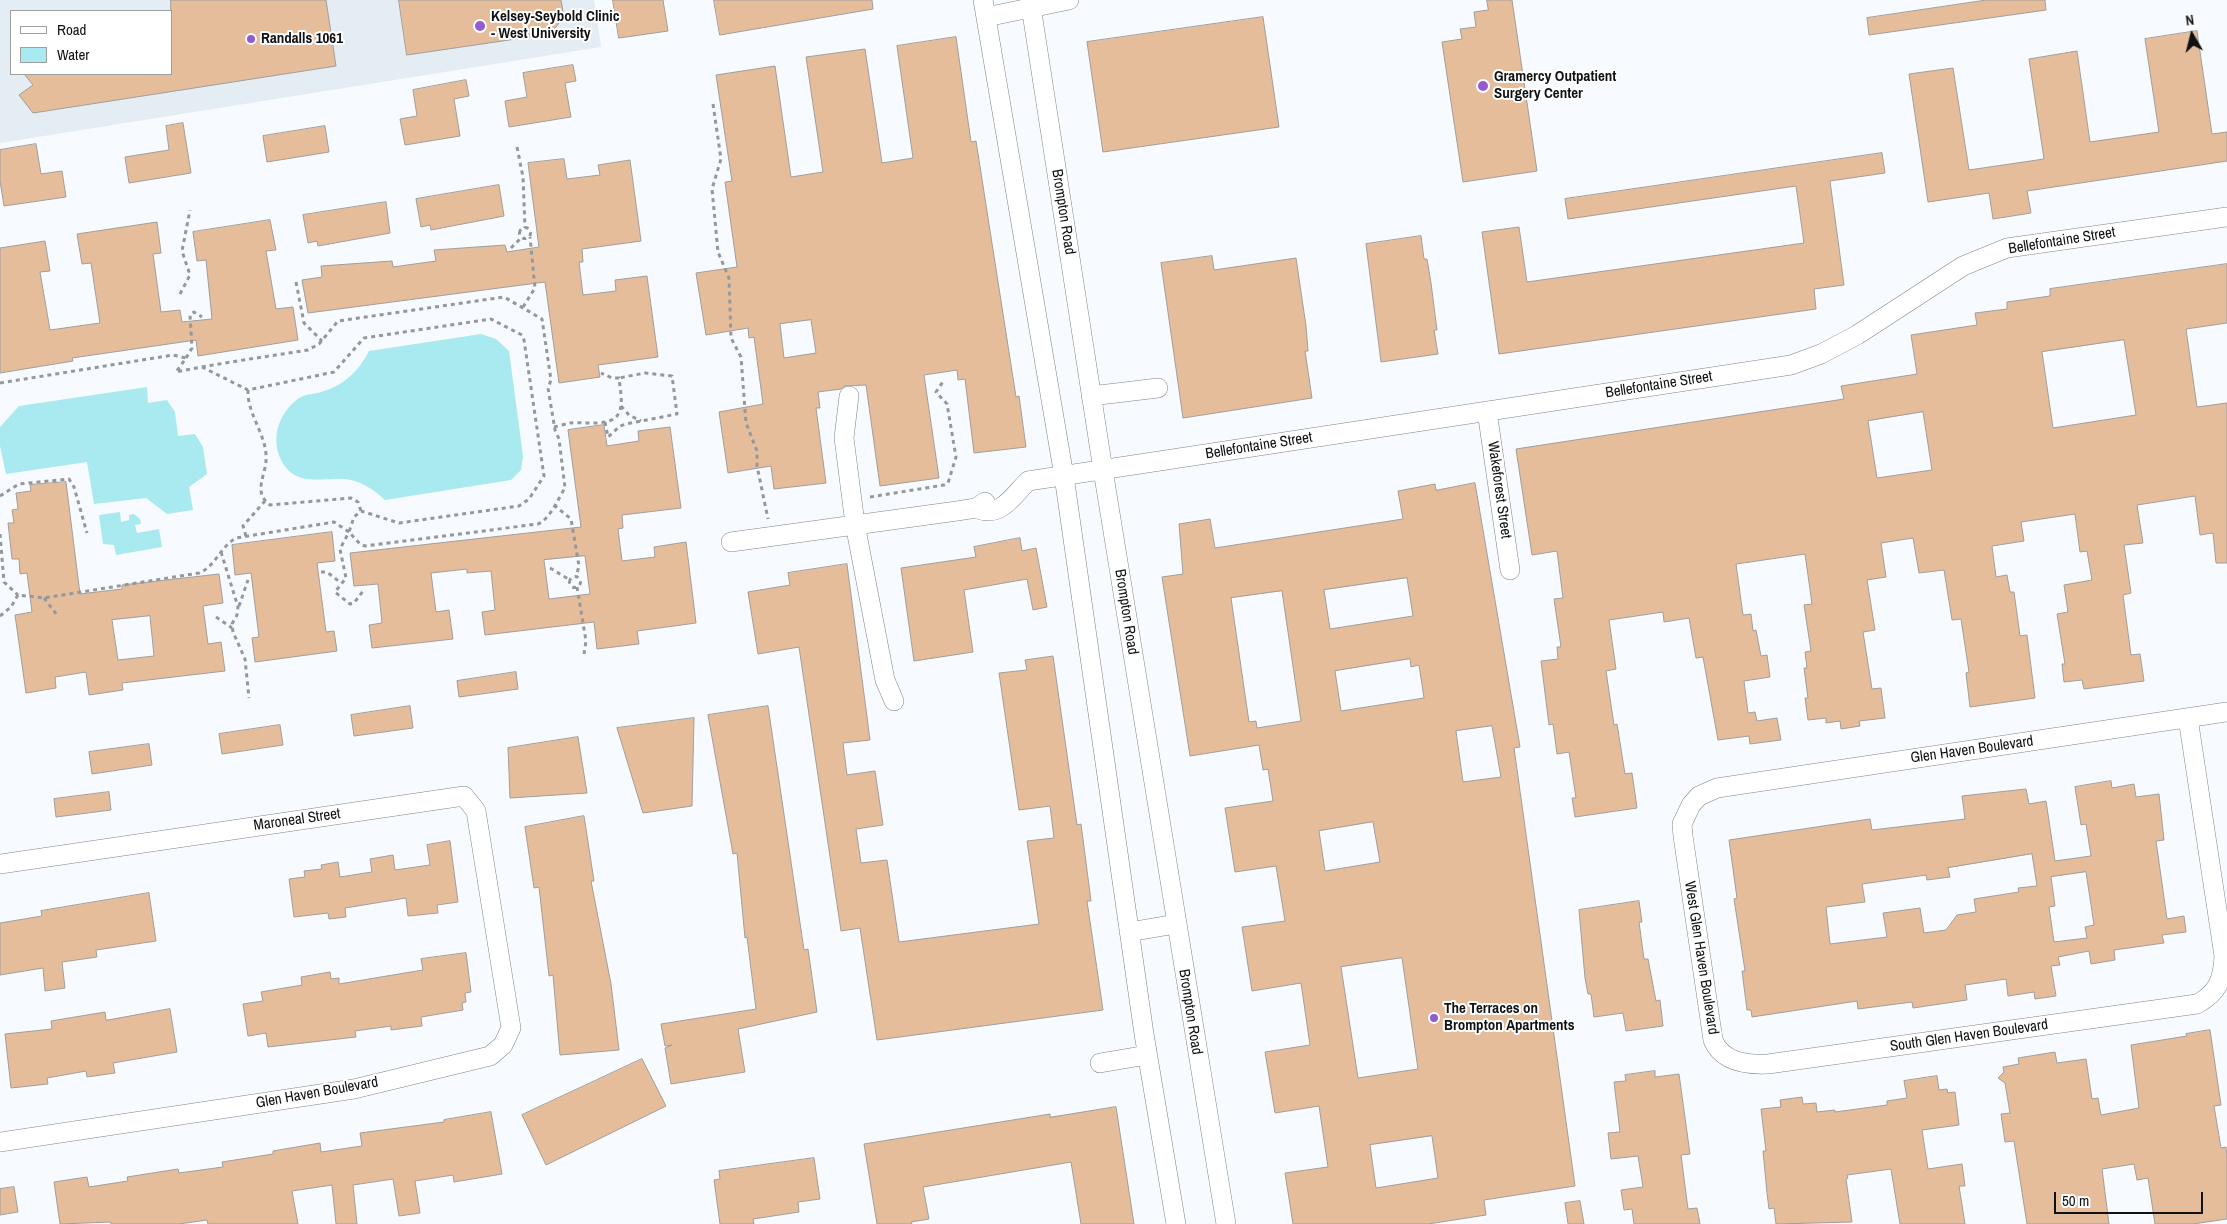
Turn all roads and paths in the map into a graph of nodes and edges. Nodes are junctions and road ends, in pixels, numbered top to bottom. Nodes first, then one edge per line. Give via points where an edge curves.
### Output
1 (1070, 0) edge
2 (1030, 3) edge
3 (985, 8) edge
4 (713, 104) dead end
5 (517, 147) dead end
6 (190, 210) dead end
7 (2227, 216) edge
8 (525, 228) junction
9 (530, 237) junction
10 (521, 238) junction
11 (511, 248) dead end
12 (296, 282) dead end
13 (180, 294) dead end
14 (523, 307) junction
15 (202, 317) dead end
16 (322, 341) junction
17 (186, 358) junction
18 (202, 367) junction
19 (601, 373) dead end
20 (619, 378) junction
21 (944, 380) dead end
22 (0, 383) edge
23 (1158, 388) dead end
24 (248, 390) junction
25 (849, 396) dead end
26 (1091, 396) junction
27 (621, 406) junction
28 (1488, 411) junction
29 (641, 421) junction
30 (605, 422) junction
31 (554, 427) junction
32 (1103, 470) junction
33 (1064, 476) junction
34 (0, 496) edge
35 (852, 499) junction
36 (265, 501) junction
37 (554, 505) junction
38 (361, 511) junction
39 (855, 524) junction
40 (349, 532) junction
41 (87, 533) dead end
42 (0, 534) edge
43 (246, 536) junction
44 (770, 537) junction
45 (731, 542) dead end
46 (221, 552) junction
47 (550, 568) dead end
48 (1510, 570) dead end
49 (321, 572) dead end
50 (576, 577) junction
51 (248, 580) dead end
52 (570, 580) junction
53 (342, 583) junction
54 (577, 587) junction
55 (363, 591) dead end
56 (18, 595) junction
57 (44, 598) junction
58 (238, 607) junction
59 (57, 615) dead end
60 (0, 616) edge
61 (216, 617) dead end
62 (232, 628) junction
63 (584, 654) dead end
64 (248, 698) dead end
65 (894, 701) dead end
66 (2227, 712) edge
67 (2188, 718) junction
68 (1717, 788) joint
69 (0, 864) edge
70 (494, 921) joint
71 (1176, 924) junction
72 (1129, 932) junction
73 (1147, 1055) junction
74 (1837, 1055) joint
75 (1100, 1063) dead end
76 (0, 1142) edge
77 (1176, 1224) edge
78 (1226, 1224) edge

1 - 2 street
2 - 3 street
2 - 26 street, Brompton Road
3 - 33 street
4 - 44 path via 721,159 712,189 718,252 729,278 731,338 741,357 746,423 757,451
5 - 8 path via 523,178
6 - 13 path via 182,245 190,275
7 - 28 street, Bellefontaine Street via 2007,248 1963,266 1857,335 1791,365
8 - 9 path via 530,231
8 - 10 path via 520,230
9 - 10 path
9 - 14 path via 535,288
10 - 11 path
12 - 16 path via 304,323
14 - 16 path via 504,297 338,321
14 - 31 path via 542,319
15 - 17 path via 194,312 190,315 192,348
16 - 18 path via 314,349
17 - 18 path via 176,372
17 - 22 path via 173,355
18 - 24 path
19 - 20 path
20 - 27 path
20 - 29 path via 645,373 672,376 677,414
21 - 35 path via 936,392 947,404 956,457 948,483
23 - 26 street
24 - 36 path via 248,403 262,434 266,456 260,486
24 - 38 path via 334,372 364,338 491,318 522,335 544,476 529,499 520,506 398,523
25 - 35 street via 844,438
26 - 32 street, Brompton Road
27 - 29 path via 629,416
27 - 30 path via 616,417
28 - 32 street, Bellefontaine Street
28 - 48 street, Wakeforest Street
29 - 30 path via 620,426 608,437
30 - 31 path
31 - 37 path via 559,439 566,486
32 - 33 street, Bellefontaine Street
32 - 71 street, Brompton Road
33 - 39 street, Bellefontaine Street via 1028,481 1005,504 997,500 982,502 976,508
33 - 72 street
34 - 41 path via 19,484 69,479
35 - 39 street
36 - 38 path via 270,505 351,498 358,502
36 - 43 path via 243,526
37 - 40 path via 538,524 365,546
37 - 50 path via 572,519 579,566
38 - 40 path via 354,517
39 - 44 street
39 - 65 street via 885,680
40 - 43 path via 334,522
40 - 53 path via 340,549 346,578
42 - 56 path via 4,582
43 - 46 path via 228,542
44 - 45 street
46 - 57 path via 200,573
46 - 58 path
47 - 52 path
49 - 53 path via 327,572
50 - 52 path
50 - 54 path via 581,582
51 - 58 path
52 - 54 path via 572,586
53 - 55 path via 335,592 350,604
54 - 63 path via 586,641
56 - 57 path
56 - 60 path
57 - 59 path
58 - 62 path
61 - 62 path
62 - 64 path via 245,659
66 - 67 street, Glen Haven Boulevard
67 - 68 street, Glen Haven Boulevard
67 - 74 street, South Glen Haven Boulevard via 2222,932 2223,975 2218,988 2208,998 2197,1004
68 - 74 street, West Glen Haven Boulevard via 1699,796 1682,824 1712,1040 1732,1060 1755,1065
69 - 70 street, Maroneal Street via 464,796 476,811
70 - 76 street, Glen Haven Boulevard via 511,1028 503,1045 490,1056 354,1089
71 - 72 street
71 - 78 street, Brompton Road
72 - 73 street
73 - 75 street
73 - 77 street

